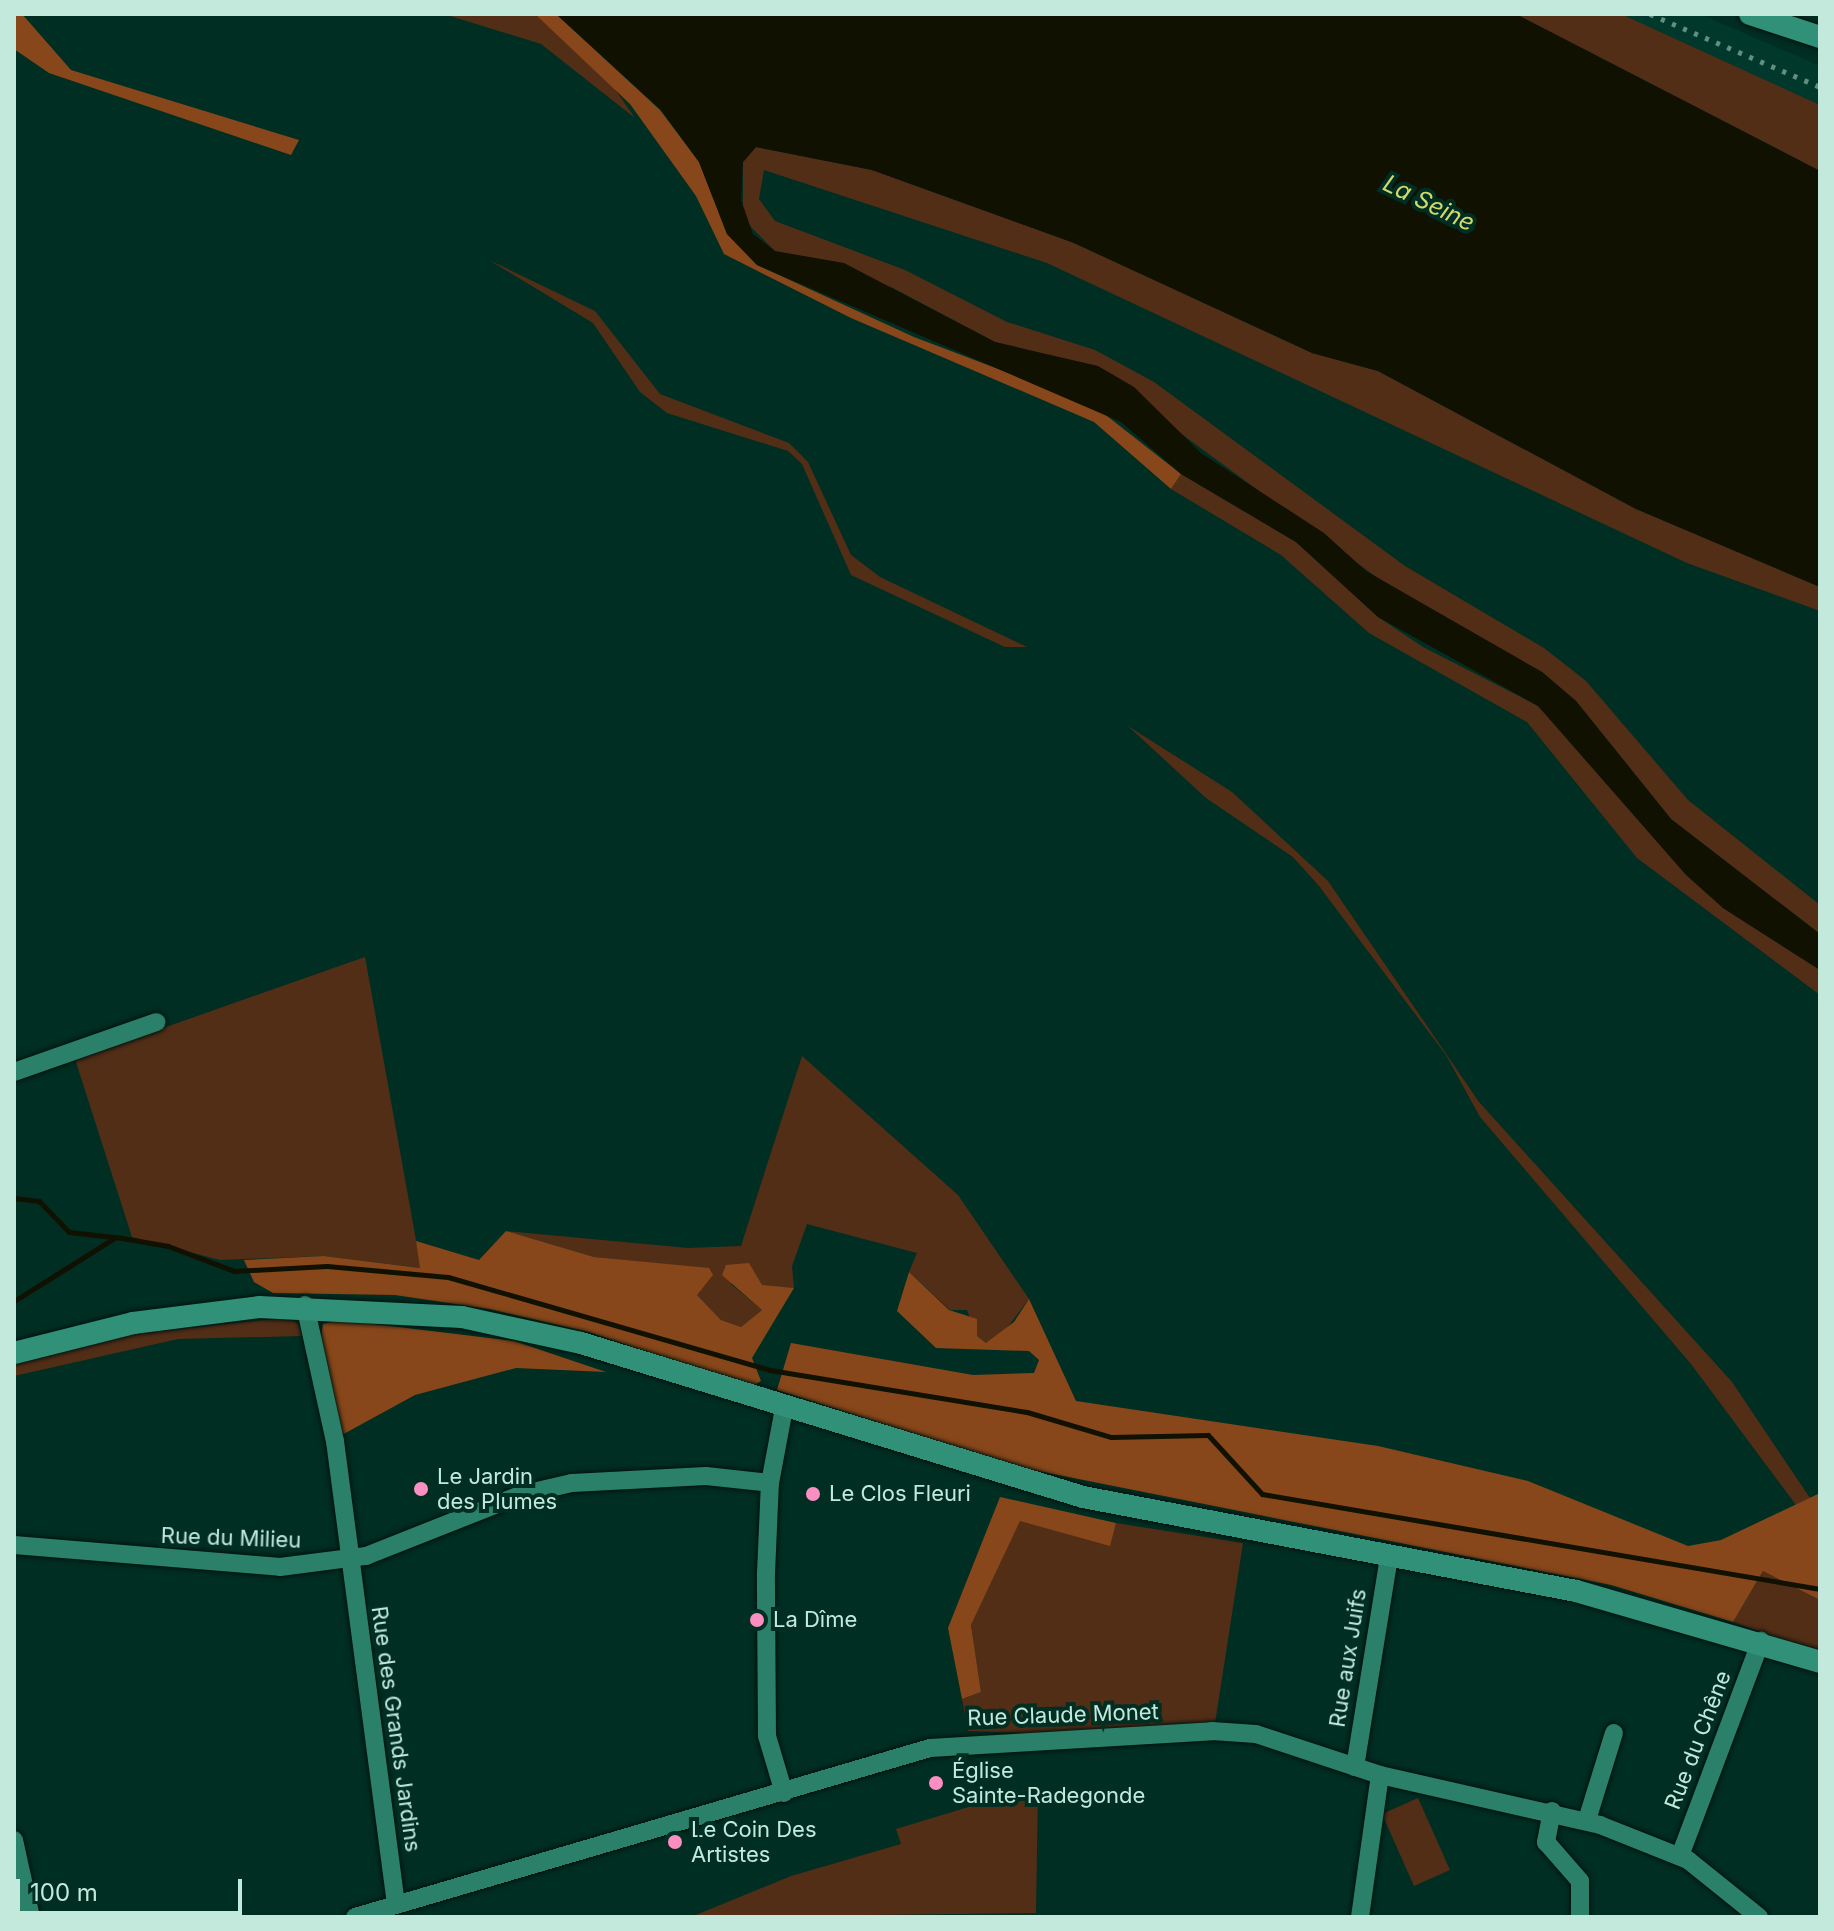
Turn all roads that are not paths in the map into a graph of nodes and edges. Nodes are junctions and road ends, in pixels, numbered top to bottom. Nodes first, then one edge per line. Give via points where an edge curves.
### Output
1 (1750, 14) edge
2 (1820, 37) edge
3 (157, 1022) dead end
4 (14, 1072) edge
5 (305, 1305) junction
6 (14, 1353) edge
7 (784, 1408) junction
8 (770, 1483) junction
9 (14, 1545) edge
10 (1389, 1556) junction
11 (348, 1560) junction
12 (1761, 1641) junction
13 (1820, 1662) edge
14 (1614, 1733) dead end
15 (1355, 1767) junction
16 (1380, 1775) junction
17 (784, 1793) junction
18 (1552, 1811) junction
19 (1587, 1820) junction
20 (14, 1840) edge
21 (1680, 1856) junction
22 (396, 1904) junction
23 (31, 1917) edge
24 (355, 1917) edge
25 (1360, 1917) edge
26 (1580, 1917) edge
27 (1759, 1917) edge

1 - 2 main road
3 - 4 street
5 - 6 main road via 175,1316
5 - 7 main road via 423,1312 538,1331
5 - 11 street, Rue des Grands Jardins via 335,1441
7 - 8 street
7 - 10 main road via 1083,1497
8 - 11 street, Rue du Milieu via 706,1476 572,1483
8 - 17 street via 767,1736
9 - 11 street, Rue du Milieu via 216,1566
10 - 12 main road via 1576,1591
10 - 15 street, Rue aux Juifs
11 - 22 street, Rue des Grands Jardins
12 - 13 main road
12 - 21 street, Rue du Chêne
14 - 19 street
15 - 16 street, Rue Claude Monet
15 - 17 street, Rue Claude Monet via 1238,1732 969,1741 881,1759
16 - 18 street, Rue Claude Monet
16 - 25 street
17 - 22 street, Rue Claude Monet
18 - 19 street, Rue Claude Monet
18 - 26 street via 1546,1842 1552,1858 1580,1881
19 - 21 street, Rue Claude Monet
20 - 23 street
21 - 27 street, Rue Claude Monet
22 - 24 street, Rue Claude Monet

